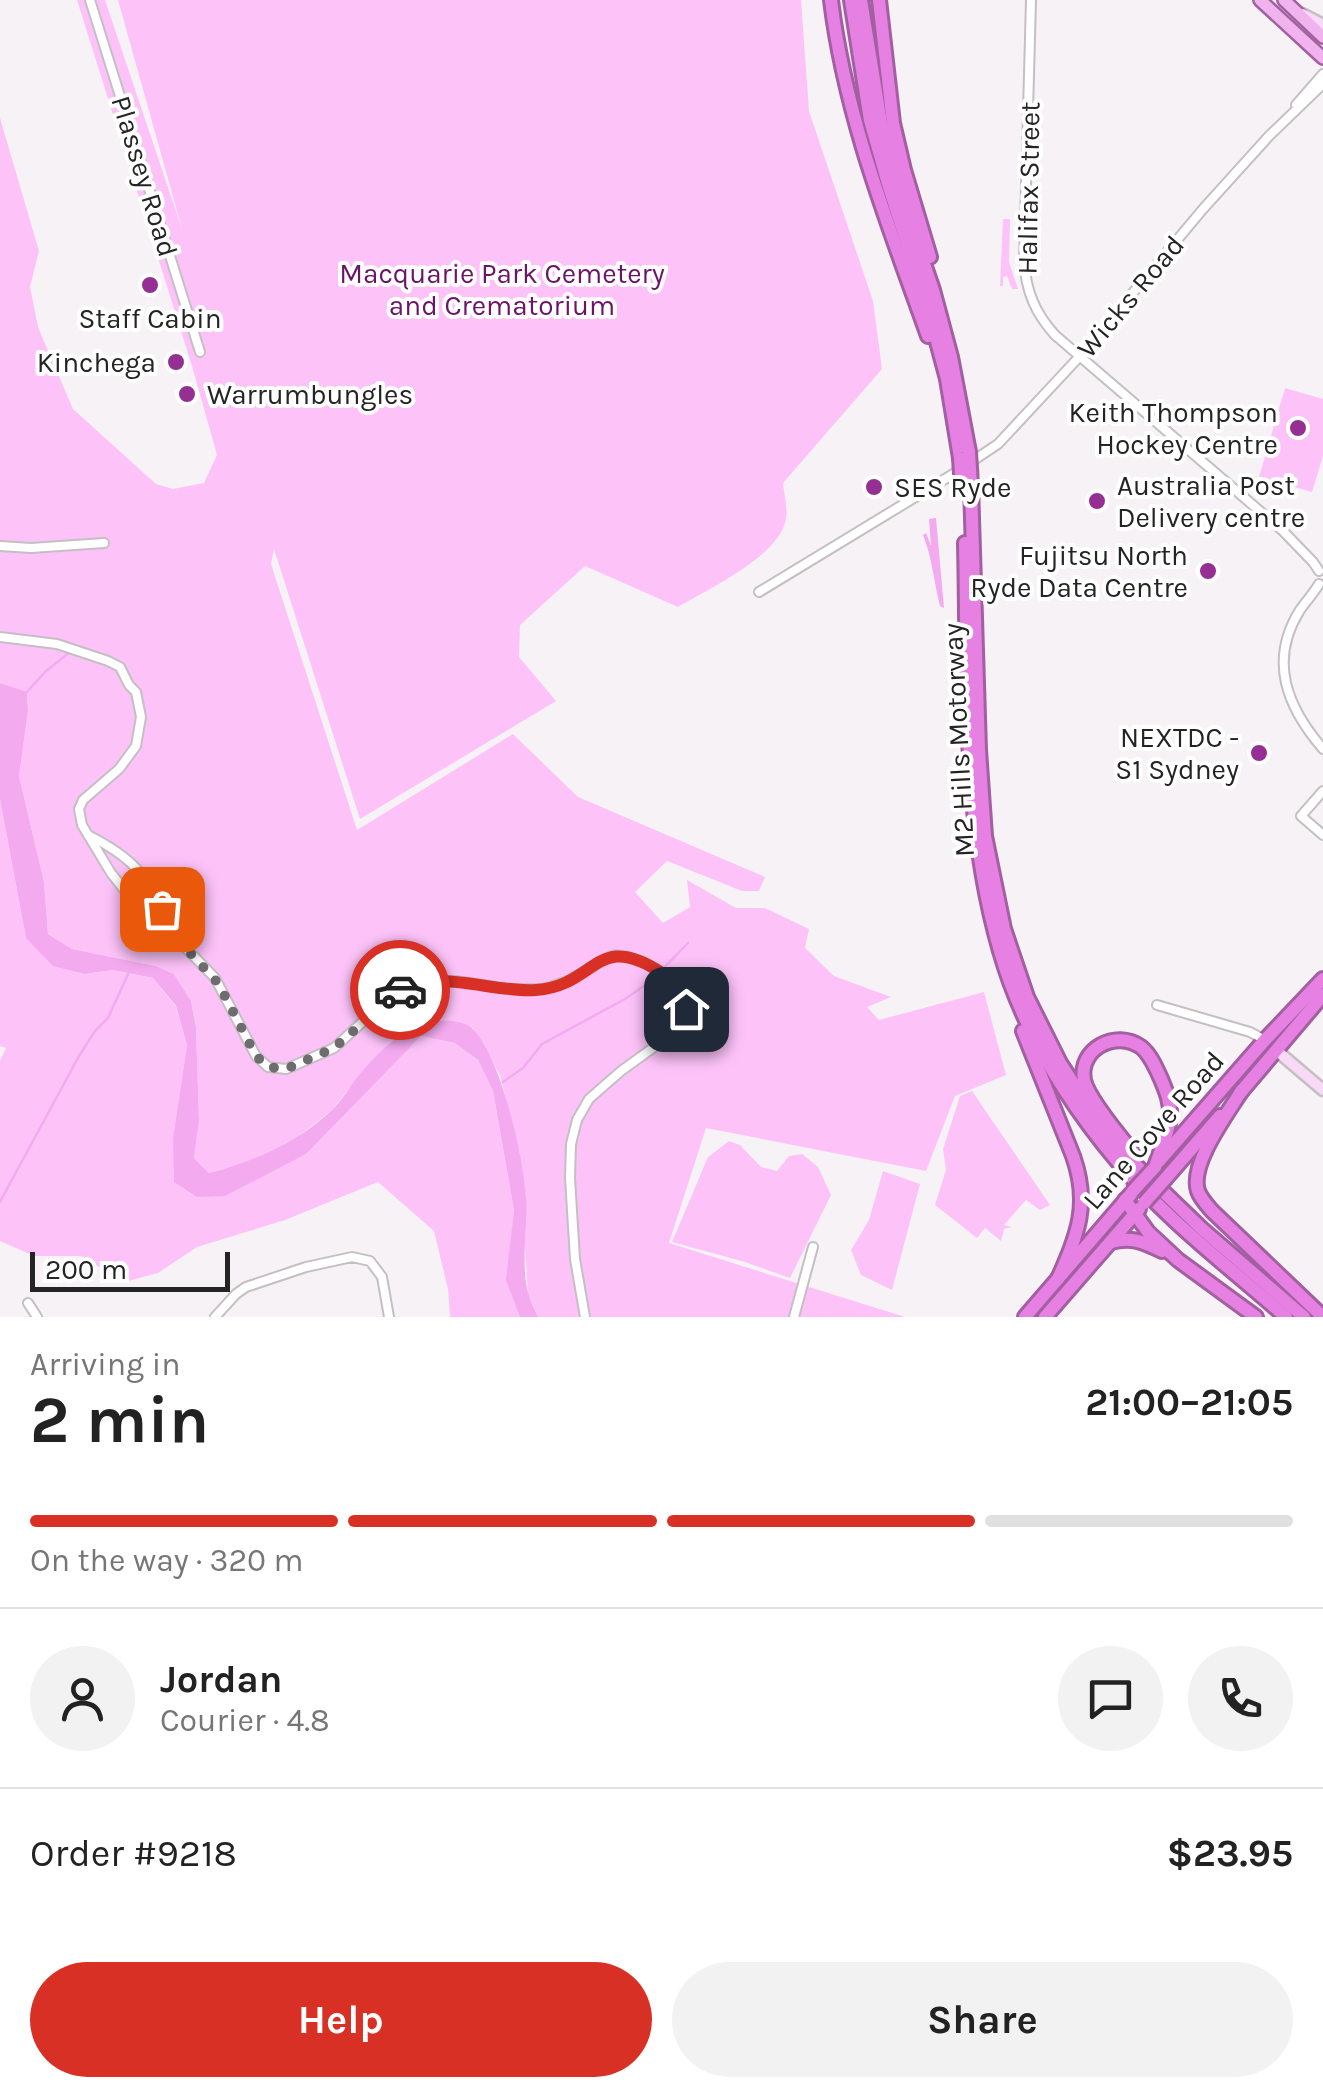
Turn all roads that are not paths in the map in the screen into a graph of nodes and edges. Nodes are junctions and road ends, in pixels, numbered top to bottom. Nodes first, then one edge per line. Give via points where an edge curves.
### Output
1 (90, 0) edge
2 (831, 0) edge
3 (851, 0) edge
4 (861, 0) edge
5 (879, 0) edge
6 (1031, 0) edge
7 (1260, 0) edge
8 (1284, 0) edge
9 (1296, 12) junction
10 (1323, 25) edge
11 (1323, 36) edge
12 (1323, 58) edge
13 (1323, 74) edge
14 (1323, 84) edge
15 (1288, 117) junction
16 (200, 352) dead end
17 (951, 356) junction
18 (1080, 356) junction
19 (947, 379) junction
20 (964, 455) junction
21 (967, 488) junction
22 (104, 544) dead end
23 (0, 546) edge
24 (1321, 570) edge
25 (1321, 586) edge
26 (759, 592) dead end
27 (0, 637) edge
28 (1323, 749) edge
29 (1323, 791) edge
30 (88, 834) junction
31 (1323, 836) edge
32 (180, 942) junction
33 (1000, 955) junction
34 (1323, 979) edge
35 (1323, 995) edge
36 (1157, 1005) dead end
37 (1271, 1045) junction
38 (1242, 1090) junction
39 (1323, 1090) edge
40 (1154, 1167) junction
41 (1162, 1183) junction
42 (1129, 1196) junction
43 (1140, 1208) junction
44 (1110, 1242) junction
45 (812, 1247) dead end
46 (1178, 1260) junction
47 (1058, 1278) junction
48 (28, 1303) dead end
49 (37, 1317) edge
50 (215, 1317) edge
51 (389, 1317) edge
52 (585, 1317) edge
53 (794, 1317) edge
54 (1025, 1317) edge
55 (1046, 1317) edge
56 (1256, 1317) edge
57 (1286, 1317) edge
58 (1304, 1317) edge
59 (1322, 1317) edge

1 - 16 street, Plassey Road
2 - 19 highway via 854,119
3 - 19 highway, M2 Hills Motorway via 878,151
4 - 17 highway, M2 Hills Motorway via 889,157
5 - 17 highway via 893,123 947,316
6 - 18 street, Halifax Street via 1025,277 1046,325
7 - 12 main road
8 - 9 main road
9 - 10 main road
9 - 11 main road
13 - 15 street, Wicks Road
14 - 15 street, Wicks Road
15 - 18 street, Wicks Road
17 - 20 highway, M2 Hills Motorway
18 - 24 street, Halifax Street
18 - 26 street, Wicks Road via 984,454
19 - 20 highway, M2 Hills Motorway
20 - 21 highway, M2 Hills Motorway, bridge
21 - 33 highway, M2 Hills Motorway via 974,814
21 - 41 highway, M2 Hills Motorway via 982,804 1004,929 1060,1063 1105,1132
22 - 23 street
24 - 25 street
25 - 28 street via 1290,631 1285,680 1296,714
27 - 30 street via 41,640 108,660 136,692 142,717 136,746 79,808
29 - 31 street via 1301,816
30 - 32 street via 126,892
30 - 32 street via 142,872
32 - 52 street via 218,983 256,1056 280,1069 334,1048 411,985 438,980 544,989 616,955 676,981 686,1001 681,1024 590,1099 577,1120 571,1144 575,1260
33 - 47 highway via 1000,974 1079,1172 1082,1213
33 - 57 highway, M2 Hills Motorway via 1035,1038 1102,1142 1172,1218
34 - 37 highway, Lane Cove Road
35 - 37 highway, Lane Cove Road
36 - 37 street via 1250,1032
37 - 38 highway, Lane Cove Road
37 - 39 main road
37 - 40 highway, Lane Cove Road
38 - 41 highway, Lane Cove Road
38 - 59 highway via 1201,1161 1198,1191
40 - 41 highway via 1169,1127 1167,1092 1140,1046 1106,1042 1084,1066 1086,1086
40 - 42 highway, Lane Cove Road, bridge
41 - 43 highway, Lane Cove Road, bridge
41 - 58 highway, M2 Hills Motorway
42 - 43 highway
42 - 47 highway, Lane Cove Road
43 - 44 highway, Lane Cove Road
43 - 46 highway via 1148,1232
44 - 46 highway via 1140,1240
44 - 55 highway, Lane Cove Road
45 - 53 street
46 - 56 highway
47 - 54 highway, Lane Cove Road
48 - 49 street
50 - 51 street via 246,1287 352,1257 370,1261 382,1277

